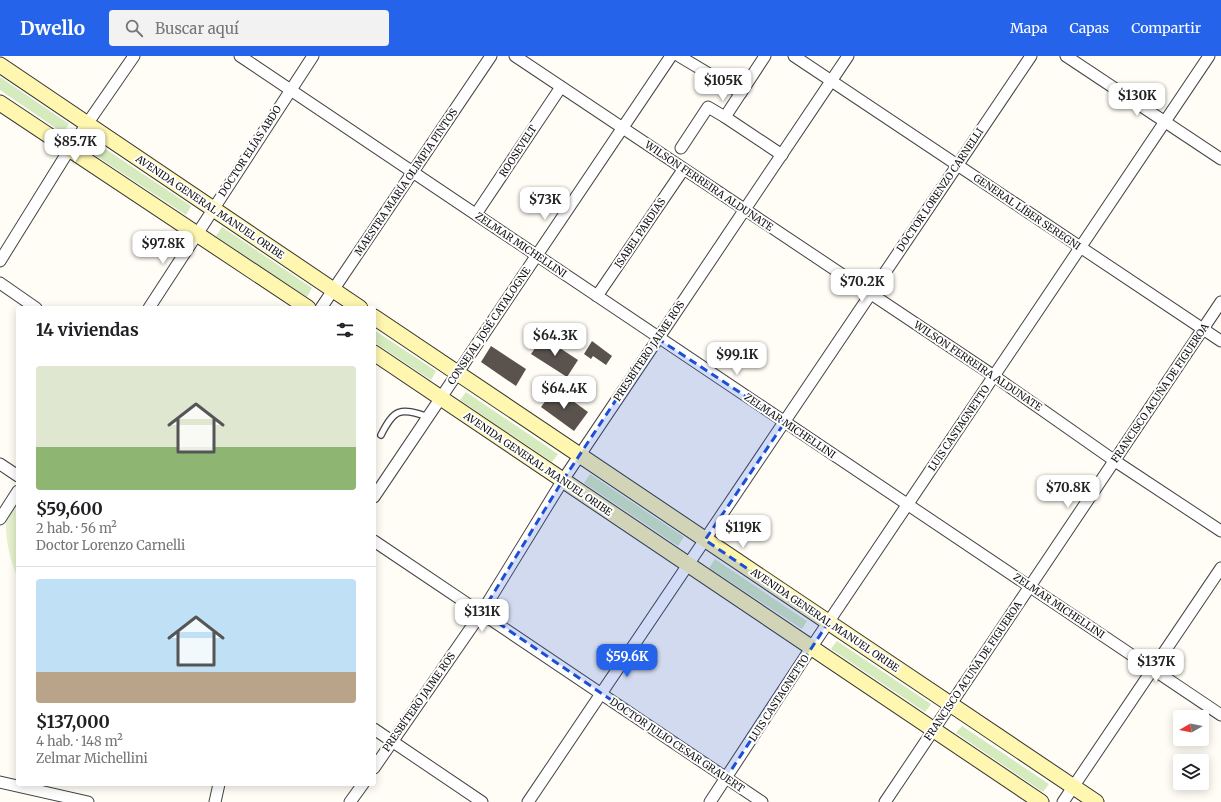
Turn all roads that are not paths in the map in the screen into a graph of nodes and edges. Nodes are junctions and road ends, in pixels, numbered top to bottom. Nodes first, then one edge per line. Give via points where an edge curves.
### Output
1 (134, 56) edge
2 (240, 56) edge
3 (313, 56) edge
4 (491, 56) edge
5 (515, 56) edge
6 (671, 56) edge
7 (679, 56) edge
8 (765, 56) edge
9 (794, 56) edge
10 (848, 56) edge
11 (1031, 56) edge
12 (1066, 56) edge
13 (1209, 56) edge
14 (0, 65) edge
15 (831, 81) junction
16 (561, 87) junction
17 (289, 90) junction
18 (741, 93) junction
19 (0, 103) edge
20 (725, 117) junction
21 (1165, 122) junction
22 (87, 124) junction
23 (622, 128) junction
24 (681, 148) dead end
25 (69, 150) junction
26 (782, 155) junction
27 (1221, 159) edge
28 (957, 165) junction
29 (683, 170) junction
30 (413, 172) junction
31 (212, 209) junction
32 (746, 210) junction
33 (476, 214) junction
34 (196, 234) junction
35 (1080, 247) junction
36 (536, 255) junction
37 (0, 261) edge
38 (0, 283) edge
39 (333, 290) junction
40 (871, 295) junction
41 (597, 296) junction
42 (1221, 302) edge
43 (33, 306) edge
44 (150, 306) edge
45 (305, 306) edge
46 (322, 306) edge
47 (357, 306) edge
48 (376, 319) edge
49 (1203, 329) junction
50 (657, 338) junction
51 (1221, 341) edge
52 (376, 354) edge
53 (457, 373) junction
54 (994, 376) junction
55 (441, 399) junction
56 (428, 417) junction
57 (784, 422) junction
58 (381, 435) dead end
59 (580, 455) junction
60 (1115, 461) junction
61 (0, 464) edge
62 (16, 475) edge
63 (563, 480) junction
64 (16, 494) edge
65 (376, 494) edge
66 (908, 504) junction
67 (0, 519) edge
68 (1221, 531) edge
69 (705, 540) junction
70 (376, 542) edge
71 (689, 566) junction
72 (1221, 568) edge
73 (1030, 587) junction
74 (482, 612) junction
75 (828, 623) junction
76 (811, 648) junction
77 (1152, 668) junction
78 (602, 694) junction
79 (950, 705) junction
80 (1221, 715) edge
81 (934, 729) junction
82 (376, 730) edge
83 (392, 742) junction
84 (376, 765) edge
85 (726, 778) junction
86 (0, 782) edge
87 (16, 786) edge
88 (18, 786) edge
89 (219, 786) edge
90 (362, 786) edge
91 (1074, 787) junction
92 (88, 802) edge
93 (215, 802) edge
94 (350, 802) edge
95 (482, 802) edge
96 (528, 802) edge
97 (710, 802) edge
98 (762, 802) edge
99 (885, 802) edge
100 (1041, 802) edge
101 (1063, 802) edge
102 (1096, 802) edge

1 - 22 street
2 - 17 street, ZELMAR MICHELLINI
3 - 17 street, DOCTOR ELÍAS ABDO
4 - 30 street, MAESTRA MARÍA OLIMPIA PINTOS
5 - 16 street, WILSON FERREIRA ALDUNATE
6 - 23 street, CONSEJAL JOSÉ CATALOGNE
7 - 18 street
8 - 18 street
9 - 15 street, GENERAL LÍBER SEREGNI
10 - 15 street, PRESBÍTERO JAIME ROS
11 - 28 street, DOCTOR LORENZO CARNELLI
12 - 21 street
13 - 21 street, LUIS CASTAGNETTO
14 - 22 main road, AVENIDA GENERAL MANUEL ORIBE
15 - 26 street, PRESBÍTERO JAIME ROS
15 - 28 street, GENERAL LÍBER SEREGNI
16 - 23 street, WILSON FERREIRA ALDUNATE
16 - 33 street, ROOSEVELT
17 - 30 street, ZELMAR MICHELLINI
17 - 31 street, DOCTOR ELÍAS ABDO
18 - 20 street
19 - 25 main road
20 - 24 street via 708,107
20 - 26 street
21 - 27 street
21 - 35 street, LUIS CASTAGNETTO
22 - 25 street
22 - 31 main road, AVENIDA GENERAL MANUEL ORIBE
23 - 29 street, WILSON FERREIRA ALDUNATE
23 - 36 street, CONSEJAL JOSÉ CATALOGNE
25 - 34 main road
25 - 37 street
26 - 32 street, PRESBÍTERO JAIME ROS
28 - 35 street, GENERAL LÍBER SEREGNI
28 - 40 street, DOCTOR LORENZO CARNELLI
29 - 32 street, WILSON FERREIRA ALDUNATE
29 - 41 street, ISABEL PARDIAS
30 - 33 street, ZELMAR MICHELLINI
30 - 39 street, MAESTRA MARÍA OLIMPIA PINTOS
31 - 34 street, DOCTOR ELÍAS ABDO
31 - 39 main road, AVENIDA GENERAL MANUEL ORIBE
32 - 40 street, WILSON FERREIRA ALDUNATE
32 - 50 street, PRESBÍTERO JAIME ROS
33 - 36 street, ZELMAR MICHELLINI
34 - 44 street, DOCTOR ELÍAS ABDO
34 - 45 main road
35 - 49 street, GENERAL LÍBER SEREGNI
35 - 54 street, LUIS CASTAGNETTO
36 - 41 street, ZELMAR MICHELLINI
36 - 53 street, CONSEJAL JOSÉ CATALOGNE
38 - 43 street
39 - 46 street, MAESTRA MARÍA OLIMPIA PINTOS
39 - 47 main road, AVENIDA GENERAL MANUEL ORIBE
40 - 54 street, WILSON FERREIRA ALDUNATE
40 - 57 street, DOCTOR LORENZO CARNELLI
41 - 50 street, ZELMAR MICHELLINI
42 - 49 street, FRANCISCO ACUÑA DE FIGUEROA
48 - 53 main road, AVENIDA GENERAL MANUEL ORIBE
49 - 51 street, GENERAL LÍBER SEREGNI
49 - 60 street, FRANCISCO ACUÑA DE FIGUEROA
50 - 57 street, ZELMAR MICHELLINI
50 - 59 street, PRESBÍTERO JAIME ROS
52 - 55 main road, AVENIDA GENERAL MANUEL ORIBE
53 - 55 street, CONSEJAL JOSÉ CATALOGNE
53 - 59 main road, AVENIDA GENERAL MANUEL ORIBE
54 - 60 street, WILSON FERREIRA ALDUNATE
54 - 66 street, LUIS CASTAGNETTO
55 - 56 street, CONSEJAL JOSÉ CATALOGNE
55 - 63 main road, AVENIDA GENERAL MANUEL ORIBE
56 - 58 lane via 412,411 399,412 389,419
56 - 65 street, CONSEJAL JOSÉ CATALOGNE
57 - 66 street, ZELMAR MICHELLINI
57 - 69 street, DOCTOR LORENZO CARNELLI
59 - 63 street, PRESBÍTERO JAIME ROS
59 - 69 main road, AVENIDA GENERAL MANUEL ORIBE
60 - 68 street, WILSON FERREIRA ALDUNATE
60 - 73 street, FRANCISCO ACUÑA DE FIGUEROA
61 - 62 street
63 - 71 main road, AVENIDA GENERAL MANUEL ORIBE
63 - 74 street, PRESBÍTERO JAIME ROS
64 - 67 street
66 - 73 street, ZELMAR MICHELLINI
66 - 75 street, LUIS CASTAGNETTO
69 - 71 street, DOCTOR LORENZO CARNELLI
69 - 75 main road, AVENIDA GENERAL MANUEL ORIBE
70 - 74 street, DOCTOR JULIO CESAR GRAUERT
71 - 76 main road, AVENIDA GENERAL MANUEL ORIBE
71 - 78 street, DOCTOR LORENZO CARNELLI
72 - 77 street
73 - 77 street, ZELMAR MICHELLINI
73 - 79 street, FRANCISCO ACUÑA DE FIGUEROA
74 - 78 street, DOCTOR JULIO CESAR GRAUERT
74 - 83 street, PRESBÍTERO JAIME ROS
75 - 76 street, LUIS CASTAGNETTO
75 - 79 main road, AVENIDA GENERAL MANUEL ORIBE
76 - 81 main road, AVENIDA GENERAL MANUEL ORIBE
76 - 85 street, LUIS CASTAGNETTO
77 - 80 street, ZELMAR MICHELLINI
77 - 91 street
78 - 85 street, DOCTOR JULIO CESAR GRAUERT
78 - 96 street, DOCTOR LORENZO CARNELLI
79 - 81 street, FRANCISCO ACUÑA DE FIGUEROA
79 - 91 main road, AVENIDA GENERAL MANUEL ORIBE
81 - 99 street, FRANCISCO ACUÑA DE FIGUEROA
81 - 100 main road, AVENIDA GENERAL MANUEL ORIBE
82 - 83 street
83 - 84 street, PRESBÍTERO JAIME ROS
83 - 95 street
85 - 97 street, LUIS CASTAGNETTO
85 - 98 street, DOCTOR JULIO CESAR GRAUERT
86 - 87 street
88 - 92 street
89 - 93 street
90 - 94 street
91 - 101 street
91 - 102 main road, AVENIDA GENERAL MANUEL ORIBE

